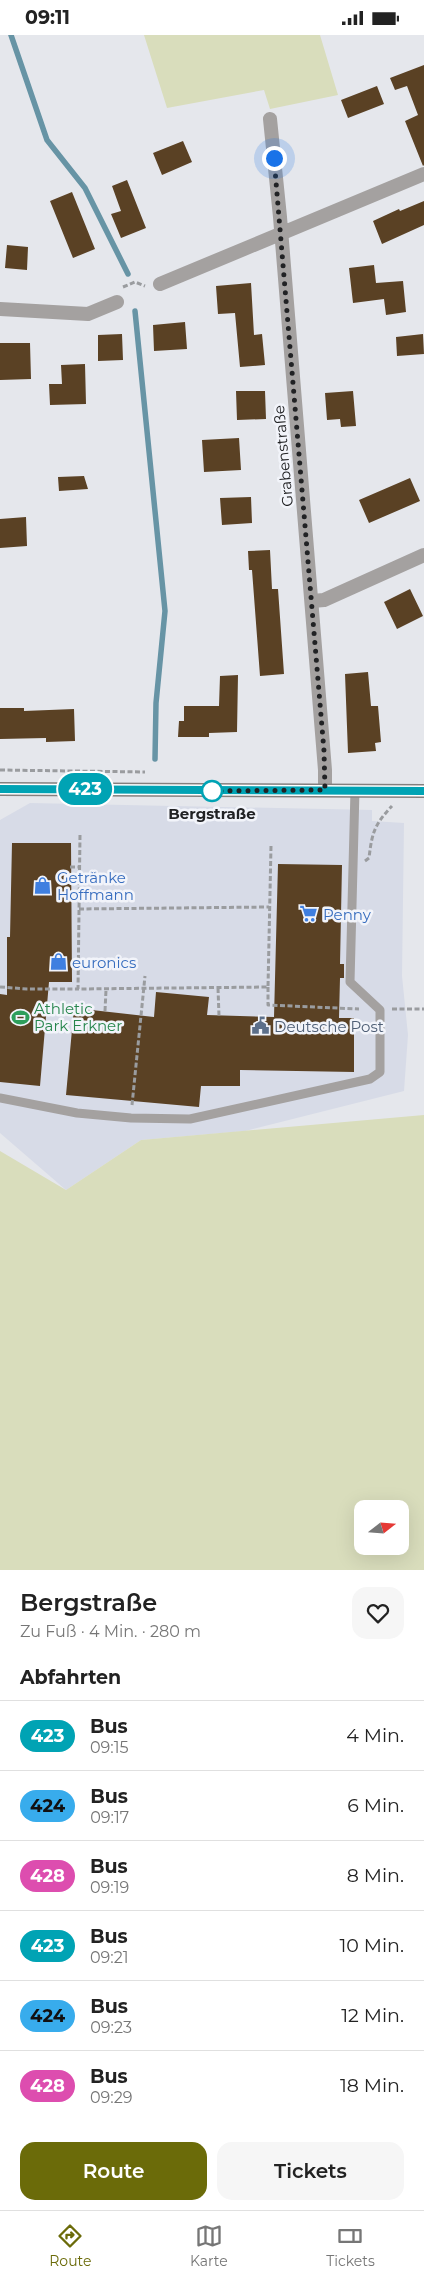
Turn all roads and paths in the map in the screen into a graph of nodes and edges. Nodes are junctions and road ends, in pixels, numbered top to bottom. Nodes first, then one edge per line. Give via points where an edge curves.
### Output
1 (270, 119) dead end
2 (424, 174) edge
3 (281, 235) junction
4 (160, 284) joint
5 (117, 302) joint
6 (0, 309) edge
7 (424, 555) edge
8 (312, 601) junction
9 (0, 770) edge
10 (149, 772) dead end
11 (0, 789) edge
12 (325, 790) junction
13 (355, 790) junction
14 (424, 791) edge
15 (392, 806) dead end
16 (80, 835) dead end
17 (272, 846) dead end
18 (352, 863) junction
19 (70, 867) dead end
20 (79, 867) junction
21 (269, 907) junction
22 (79, 909) junction
23 (145, 976) dead end
24 (0, 987) edge
25 (268, 987) junction
26 (218, 988) junction
27 (78, 989) junction
28 (106, 989) junction
29 (144, 989) junction
30 (424, 1009) edge
31 (380, 1010) junction
32 (105, 1011) dead end
33 (219, 1015) dead end
34 (0, 1099) edge
35 (131, 1118) junction

1 - 3 street, Grabenstraße
2 - 3 street
3 - 4 street
3 - 8 street, Grabenstraße
4 - 5 path via 145,287 135,282 122,288
5 - 6 street via 88,314
7 - 8 street via 324,600
8 - 12 street, Grabenstraße
9 - 10 path
11 - 12 main road
12 - 13 main road
13 - 14 main road
13 - 18 lane
15 - 18 path via 372,833 369,858 364,863
16 - 20 path
17 - 21 path
18 - 31 lane via 350,983
19 - 20 path
20 - 22 path
21 - 22 path
21 - 25 path
22 - 27 path
23 - 29 path
24 - 27 path
25 - 26 path
25 - 31 path via 268,1005
26 - 29 path
26 - 33 path
27 - 28 path
28 - 29 path
28 - 32 path
29 - 35 path
30 - 31 path
31 - 35 lane via 380,1072 370,1079 190,1119
34 - 35 lane via 77,1113

